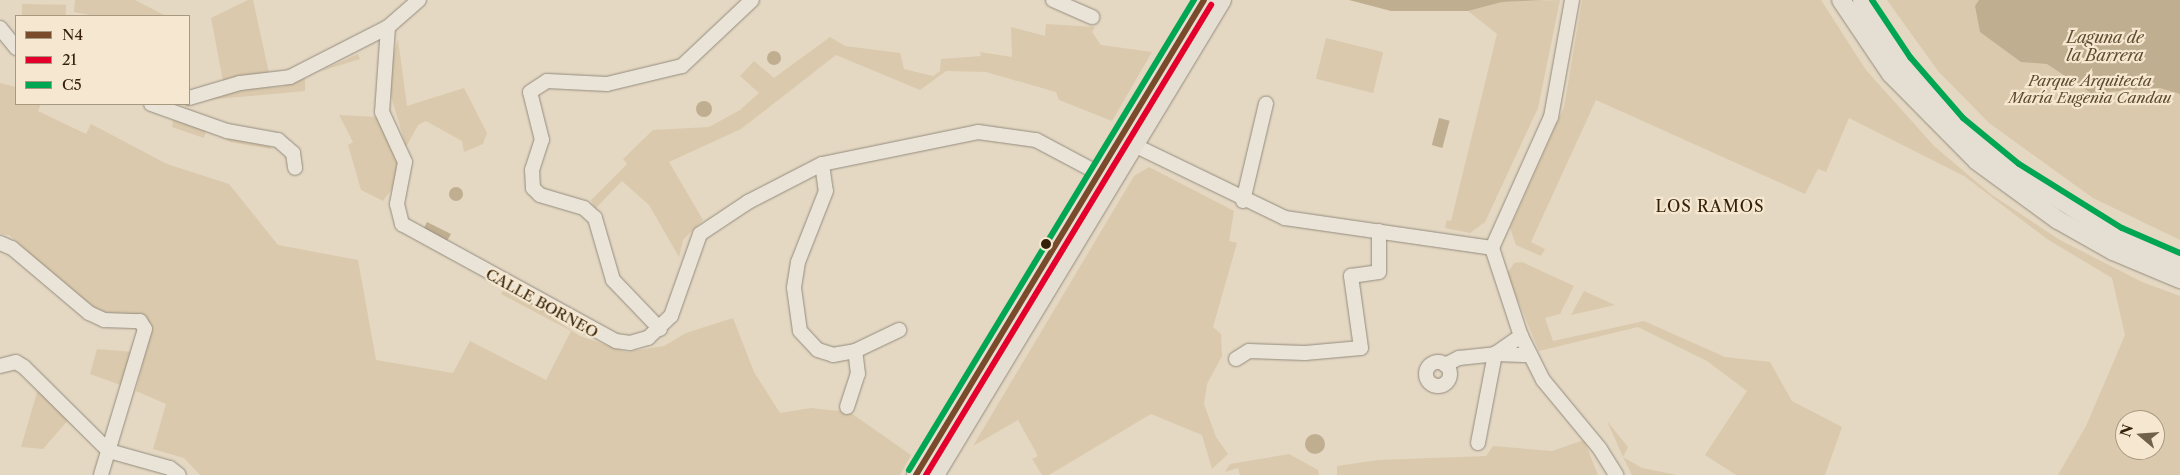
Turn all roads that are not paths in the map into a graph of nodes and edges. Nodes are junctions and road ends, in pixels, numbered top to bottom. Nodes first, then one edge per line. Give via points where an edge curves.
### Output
1 (419, 0) edge
2 (752, 0) edge
3 (1052, 0) edge
4 (1204, 0) edge
5 (1222, 0) edge
6 (1572, 0) edge
7 (1841, 0) edge
8 (1862, 0) edge
9 (1073, 4) edge
10 (1092, 17) dead end
11 (388, 27) junction
12 (0, 28) edge
13 (358, 44) junction
14 (15, 47) edge
15 (382, 58) junction
16 (190, 98) edge
17 (1266, 104) dead end
18 (154, 105) edge
19 (1134, 145) junction
20 (822, 164) junction
21 (295, 168) dead end
22 (1098, 173) junction
23 (1244, 201) junction
24 (1379, 230) junction
25 (0, 243) edge
26 (1492, 248) junction
27 (2180, 263) edge
28 (2180, 279) edge
29 (660, 329) junction
30 (899, 330) dead end
31 (1521, 336) junction
32 (855, 351) junction
33 (1495, 354) junction
34 (1530, 355) junction
35 (1236, 359) dead end
36 (1445, 365) dead end
37 (0, 366) edge
38 (847, 406) dead end
39 (1478, 443) dead end
40 (109, 451) junction
41 (101, 475) edge
42 (179, 475) edge
43 (916, 475) edge
44 (935, 475) edge
45 (1616, 475) edge

1 - 11 street
2 - 29 street via 696,58 682,66 607,84 547,81 530,92 542,140 532,170 533,188 540,195 584,208 595,218 612,280
3 - 9 street
4 - 22 main road
5 - 19 main road
6 - 26 street via 1551,117
7 - 28 main road via 1891,74 1977,161 2058,220 2112,250
8 - 27 main road via 1903,62 1957,124 2007,165 2080,214
9 - 10 street
11 - 13 street
11 - 15 street, CALLE BORNEO
12 - 14 street
13 - 15 street via 374,48
13 - 16 street via 290,77 240,83
15 - 29 street, CALLE BORNEO via 382,112 405,162 397,204 402,224 604,338 630,343
17 - 23 street
18 - 21 street via 227,132 278,140 293,153
19 - 23 street
19 - 44 main road
20 - 22 street via 978,132 1036,140
20 - 29 street via 748,202 700,234 670,316
20 - 32 street via 826,191 798,262 796,316 800,332 818,350 833,355
22 - 43 main road
23 - 24 street via 1285,218
24 - 26 street
24 - 35 street via 1379,272 1351,276 1361,348 1305,353 1249,351
25 - 40 street via 12,248 89,313 104,320 140,321 144,329
26 - 31 street
30 - 32 street
31 - 33 street
31 - 34 street
32 - 38 street via 858,374
33 - 34 street
33 - 36 street via 1459,358
33 - 39 street
34 - 45 street via 1544,380 1600,449
37 - 40 street via 16,362 24,367
40 - 41 street
40 - 42 street via 170,468

